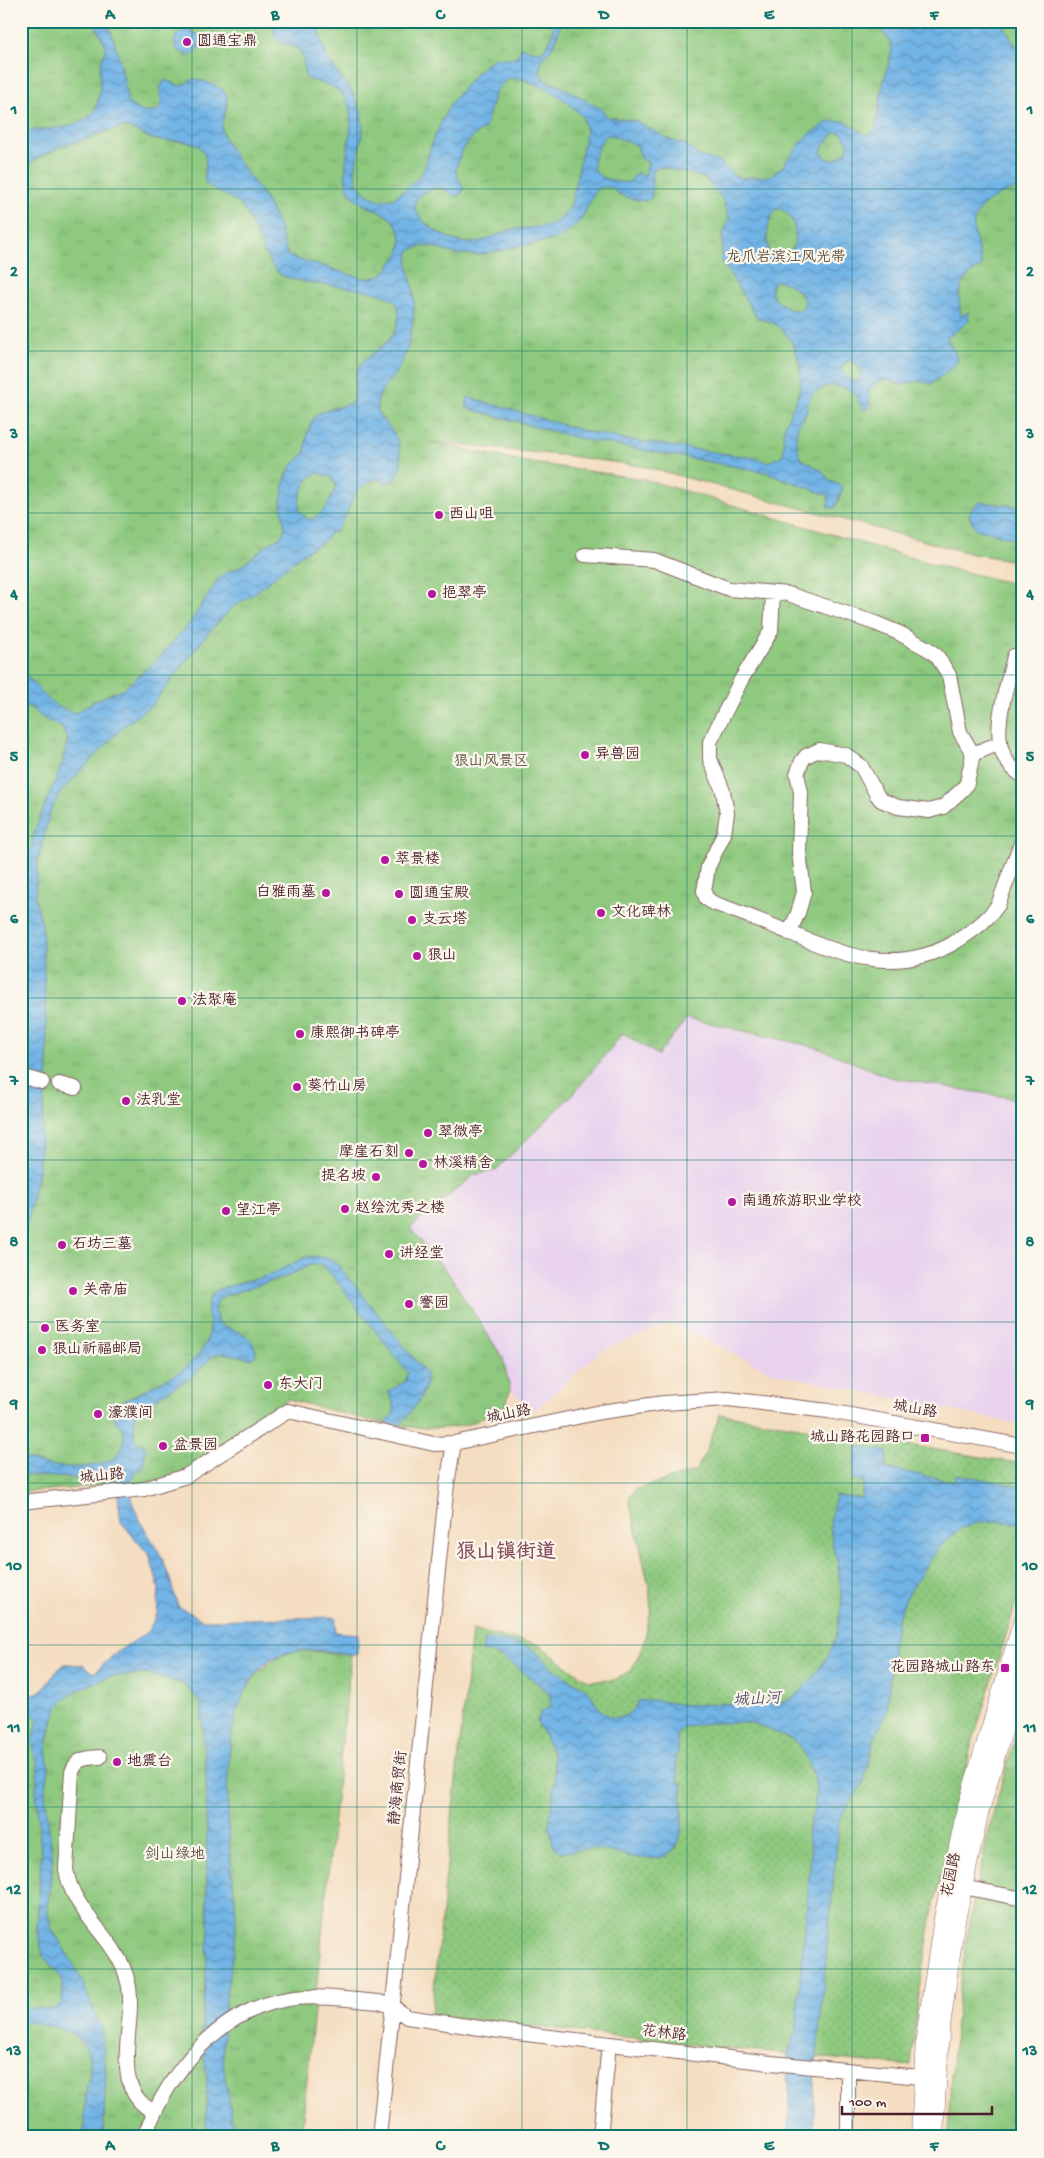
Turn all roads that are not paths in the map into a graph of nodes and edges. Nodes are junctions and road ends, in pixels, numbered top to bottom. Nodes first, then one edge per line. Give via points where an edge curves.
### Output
1 (585, 555) dead end
2 (773, 593) junction
3 (1014, 656) dead end
4 (1000, 743) junction
5 (973, 754) junction
6 (1023, 776) edge
7 (1021, 843) dead end
8 (789, 933) junction
9 (21, 1076) edge
10 (42, 1082) dead end
11 (58, 1084) dead end
12 (76, 1088) dead end
13 (454, 1443) junction
14 (1023, 1446) edge
15 (21, 1502) edge
16 (1023, 1620) edge
17 (1023, 1663) edge
18 (100, 1757) dead end
19 (973, 1889) dead end
20 (1023, 1899) edge
21 (392, 2006) junction
22 (610, 2044) junction
23 (848, 2070) junction
24 (930, 2078) junction
25 (154, 2112) junction
26 (144, 2137) edge
27 (379, 2137) edge
28 (600, 2137) edge
29 (848, 2137) edge
30 (920, 2137) edge
31 (934, 2137) edge

1 - 2 street via 654,560 728,590
2 - 5 street via 788,594 876,622 928,648 949,675 960,732
2 - 8 street via 771,632 740,680 710,742 710,759 726,804 726,823 708,867 704,891 706,898 714,903
3 - 4 street via 998,731
4 - 5 street
4 - 6 street via 1010,766
5 - 8 street via 963,789 943,808 929,811 898,807 881,800 862,766 846,755 819,750 806,756 797,774 801,792 800,852 804,892
7 - 8 street via 994,912 941,950 906,959 862,958 837,953
9 - 10 street
11 - 12 street
13 - 14 street, 城山路 via 601,1412 664,1403 728,1399 828,1411
13 - 15 street, 城山路 via 434,1444 288,1411 186,1476 144,1489
13 - 21 street, 静海商贸街
16 - 24 main road, 花园路 via 966,1810 943,1918 925,2038
17 - 24 main road, 花园路 via 979,1814 955,1925 940,2034
18 - 25 street via 79,1761 72,1772 66,1869 69,1886 78,1903 121,1960 131,1997 127,2077 137,2101
19 - 20 street
21 - 22 street, 花林路 via 407,2017
21 - 25 street, 花林路 via 379,2002 295,1998 254,2010 228,2024 201,2046 179,2069
21 - 27 street, 静海商贸街
22 - 23 street, 花林路
22 - 28 street
23 - 24 street, 花林路
23 - 29 street
24 - 30 main road, 花园路
24 - 31 main road, 花园路
25 - 26 street, 花林路

